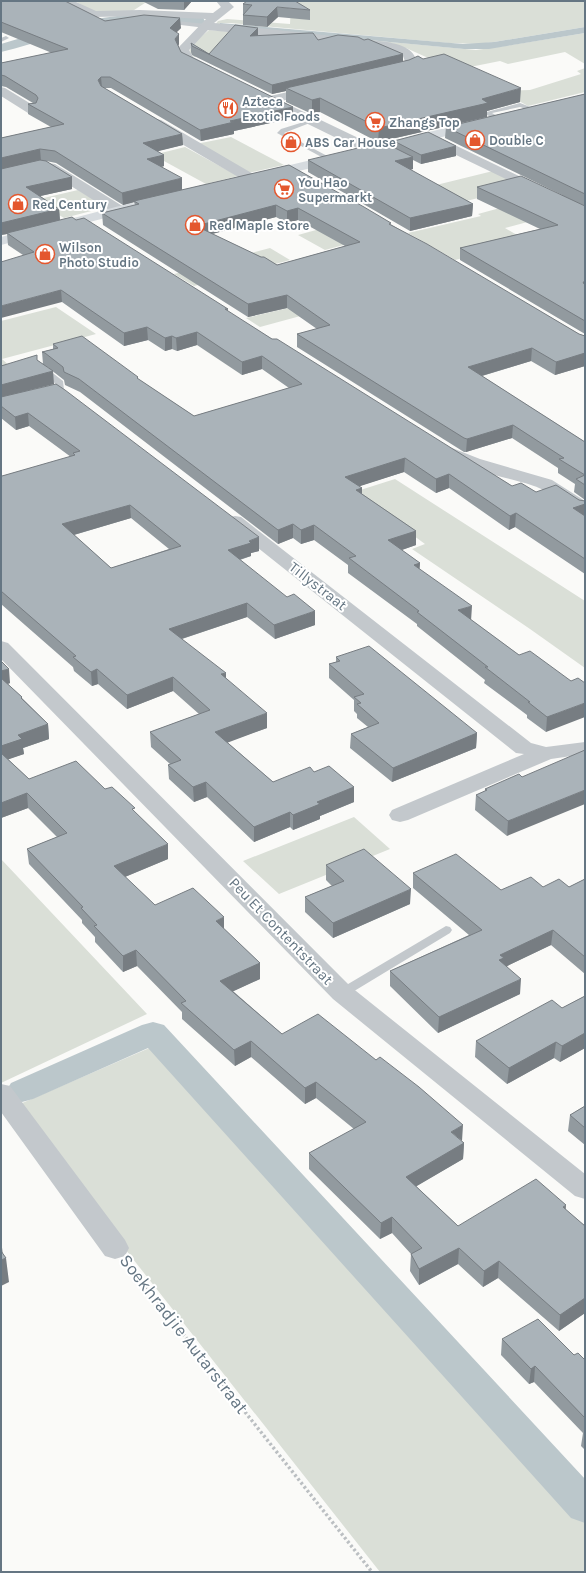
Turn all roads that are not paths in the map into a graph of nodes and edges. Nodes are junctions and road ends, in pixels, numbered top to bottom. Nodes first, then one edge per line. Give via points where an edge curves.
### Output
1 (65, 1) edge
2 (222, 1) edge
3 (215, 16) junction
4 (160, 22) edge
5 (206, 26) junction
6 (219, 75) edge
7 (378, 75) edge
8 (323, 88) edge
9 (1, 91) edge
10 (255, 93) edge
11 (269, 100) junction
12 (550, 107) edge
13 (32, 110) edge
14 (147, 117) edge
15 (312, 121) junction
16 (428, 136) junction
17 (370, 149) junction
18 (329, 159) junction
19 (288, 169) junction
20 (1, 175) edge
21 (250, 178) junction
22 (309, 180) edge
23 (234, 182) edge
24 (142, 205) edge
25 (119, 210) junction
26 (585, 213) edge
27 (82, 220) junction
28 (102, 232) edge
29 (1, 241) edge
30 (42, 369) edge
31 (42, 393) edge
32 (67, 394) joint
33 (440, 446) edge
34 (585, 509) edge
35 (222, 512) edge
36 (1, 646) edge
37 (585, 748) edge
38 (546, 753) junction
39 (400, 815) dead end
40 (446, 930) dead end
41 (342, 993) junction
42 (1, 1093) edge
43 (585, 1189) edge
44 (115, 1248) road end

1 - 3 street via 94,14
2 - 3 street via 228,7
3 - 5 street
4 - 5 lane
5 - 6 street via 183,50 184,54 186,58
5 - 7 street via 387,45 407,51 412,66
8 - 11 street
9 - 13 street
10 - 11 street
11 - 15 street
12 - 16 main road
14 - 21 street
15 - 17 street
15 - 18 lane via 280,133
16 - 17 main road
16 - 26 street
17 - 18 main road
18 - 19 main road
19 - 21 main road
19 - 22 street
20 - 25 street via 41,166 50,167
21 - 23 main road
24 - 25 main road
25 - 27 main road
27 - 28 street
27 - 29 main road
30 - 32 lane via 60,383
31 - 32 street
33 - 34 street via 465,460 546,484
35 - 38 street, Tillystraat via 524,748
36 - 41 street, Peu Et Contentstraat
37 - 38 street, Tillystraat
38 - 39 street
40 - 41 lane
41 - 43 street, Peu Et Contentstraat
42 - 44 street, Soekhradjie Autarstraat

